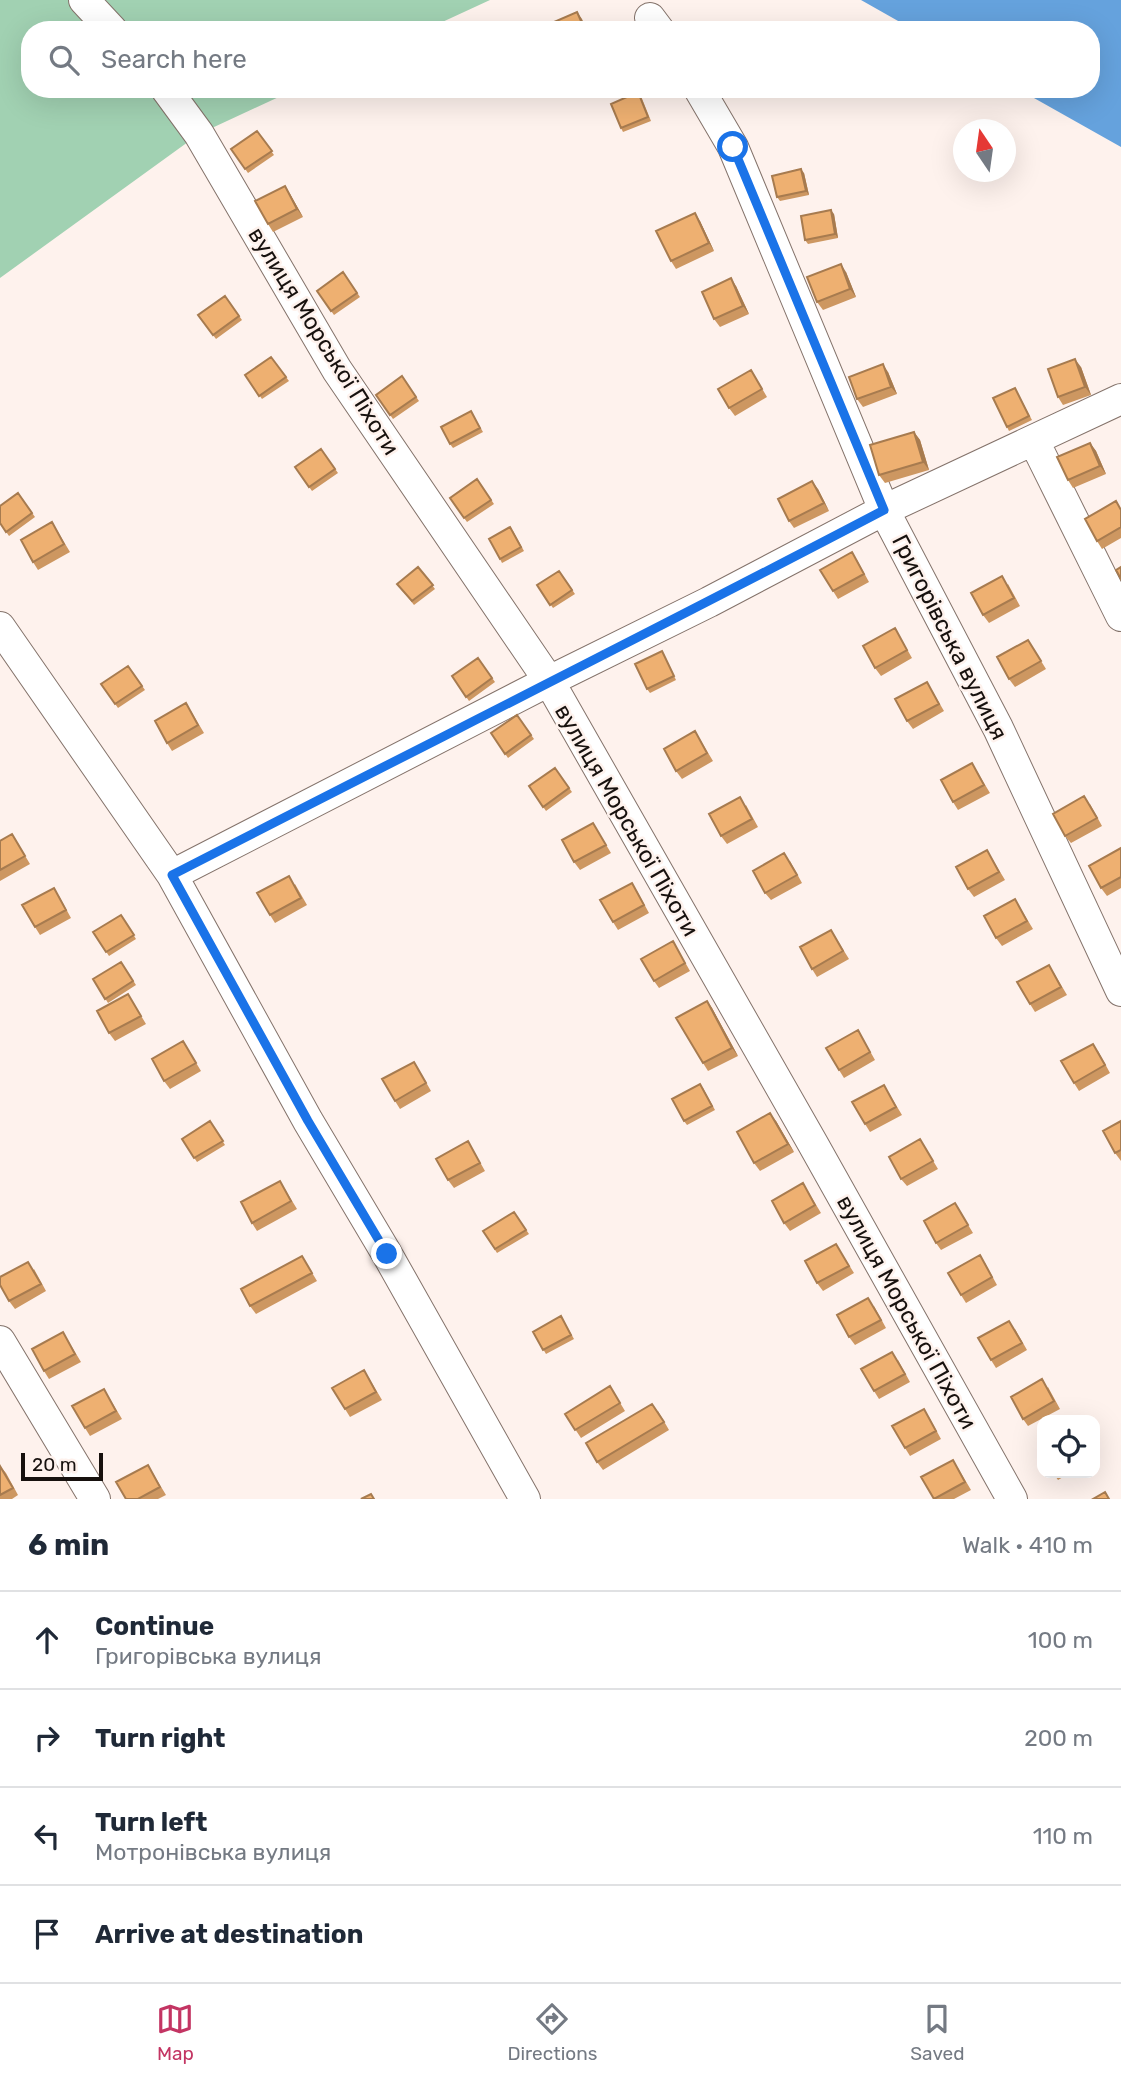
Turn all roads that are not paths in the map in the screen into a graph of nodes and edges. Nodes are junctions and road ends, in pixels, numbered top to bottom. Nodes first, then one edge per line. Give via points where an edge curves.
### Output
1 (84, 0) edge
2 (104, 21) edge
3 (173, 98) edge
4 (704, 98) edge
5 (1121, 400) edge
6 (1034, 441) junction
7 (884, 510) junction
8 (1121, 616) edge
9 (0, 627) edge
10 (549, 681) junction
11 (172, 875) junction
12 (1121, 991) edge
13 (0, 1340) edge
14 (95, 1499) edge
15 (525, 1499) edge
16 (1012, 1499) edge

1 - 2 street
3 - 10 street, вулиця Морської Піхоти via 199,134 337,370
4 - 7 street, Григорівська вулиця via 733,147
5 - 6 street
6 - 7 street
6 - 8 street
7 - 10 street
7 - 12 street, Григорівська вулиця via 998,728
9 - 11 street
10 - 11 street
10 - 16 street, вулиця Морської Піхоти
11 - 15 street
13 - 14 street

